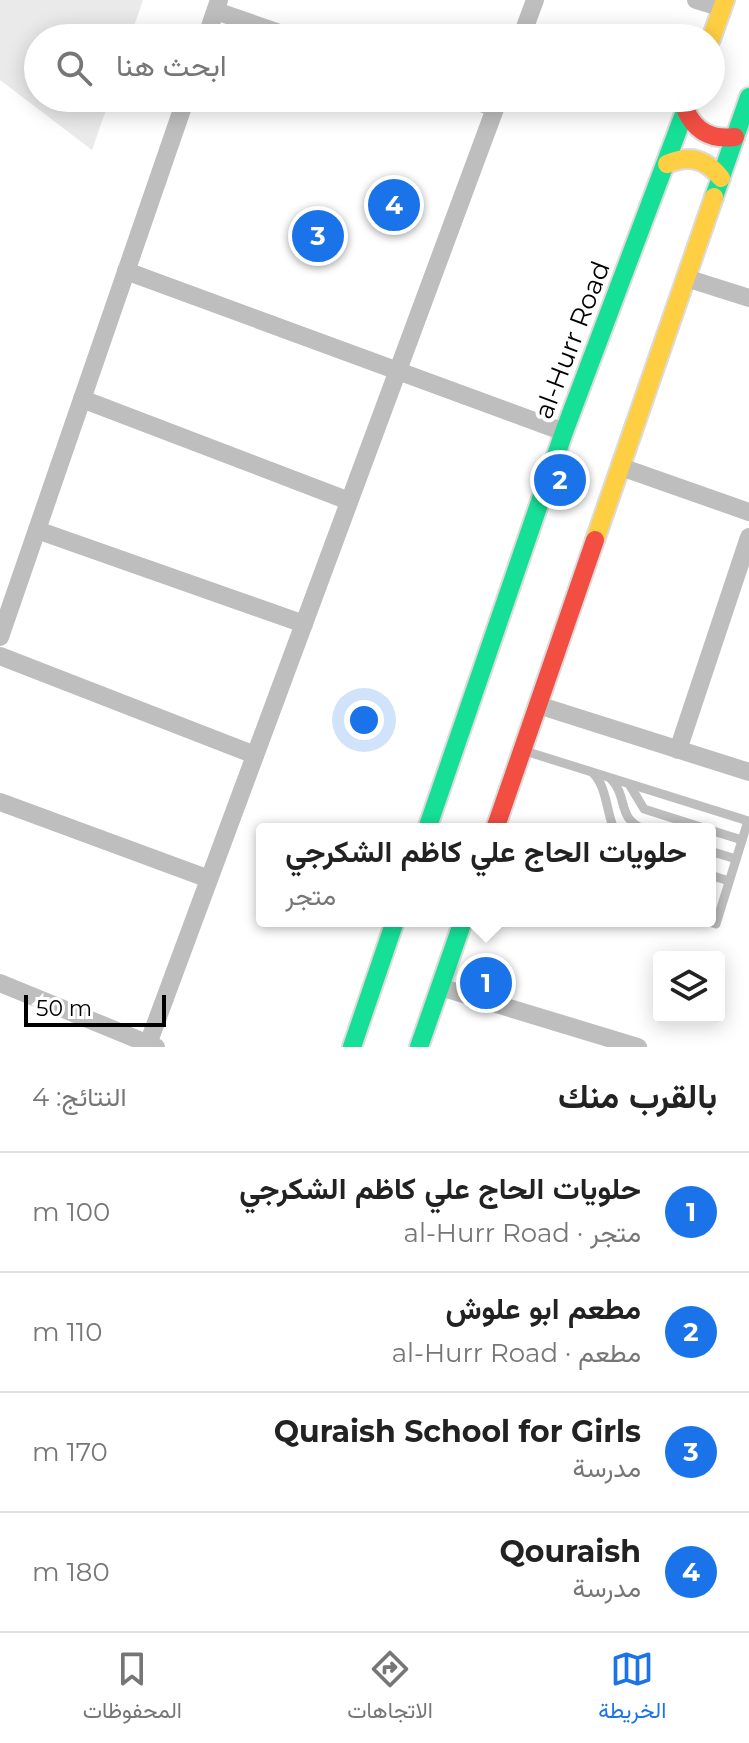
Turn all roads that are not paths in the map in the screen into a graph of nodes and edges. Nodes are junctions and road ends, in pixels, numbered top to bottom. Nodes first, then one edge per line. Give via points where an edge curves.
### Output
1 (535, 0) edge
2 (696, 0) edge
3 (723, 4) edge
4 (218, 6) edge
5 (261, 24) edge
6 (526, 24) edge
7 (716, 24) edge
8 (749, 97) edge
9 (181, 112) edge
10 (494, 112) edge
11 (685, 112) edge
12 (691, 112) edge
13 (741, 132) edge
14 (667, 164) junction
15 (721, 178) junction
16 (126, 271) junction
17 (686, 278) junction
18 (749, 298) edge
19 (398, 370) junction
20 (82, 399) junction
21 (564, 432) junction
22 (621, 467) junction
23 (349, 501) junction
24 (749, 512) edge
25 (37, 530) junction
26 (749, 537) edge
27 (304, 624) junction
28 (0, 637) edge
29 (0, 656) edge
30 (538, 705) junction
31 (523, 750) junction
32 (678, 750) junction
33 (255, 755) junction
34 (590, 771) junction
35 (749, 772) edge
36 (607, 776) junction
37 (627, 783) junction
38 (0, 802) edge
39 (429, 823) edge
40 (497, 823) edge
41 (612, 823) edge
42 (631, 823) edge
43 (690, 823) edge
44 (716, 831) edge
45 (742, 840) junction
46 (716, 853) edge
47 (736, 859) junction
48 (716, 877) edge
49 (209, 879) junction
50 (729, 881) junction
51 (716, 924) edge
52 (393, 927) edge
53 (461, 927) edge
54 (0, 983) edge
55 (440, 987) junction
56 (152, 1045) edge
57 (352, 1047) edge
58 (419, 1047) edge
59 (638, 1047) edge

1 - 6 street
2 - 3 street
3 - 7 main road
4 - 5 street
8 - 13 main road
9 - 16 street
10 - 19 street
11 - 14 main road, al-Hurr Road
12 - 13 main road via 696,129 705,135 725,139
13 - 15 main road
14 - 15 main road via 697,159
14 - 21 main road, al-Hurr Road
15 - 17 main road
16 - 19 street
16 - 20 street
17 - 18 street
17 - 22 main road
19 - 21 street
19 - 23 street
20 - 23 street
20 - 25 street
21 - 39 main road, al-Hurr Road
22 - 24 street
22 - 30 main road
23 - 27 street
25 - 27 street
25 - 28 street
26 - 32 street
27 - 33 street
29 - 33 street
30 - 31 main road
30 - 32 street
31 - 34 lane
31 - 40 main road
32 - 35 street
33 - 49 street
34 - 36 lane
34 - 41 lane via 601,782
36 - 37 lane
36 - 42 lane via 618,787
37 - 43 lane via 644,809
37 - 45 lane via 748,821
38 - 49 street
44 - 45 lane
45 - 47 lane
46 - 47 lane
47 - 50 lane
48 - 50 lane
49 - 56 street
50 - 51 lane
52 - 57 main road
53 - 55 main road
54 - 56 street
55 - 58 main road
55 - 59 street

